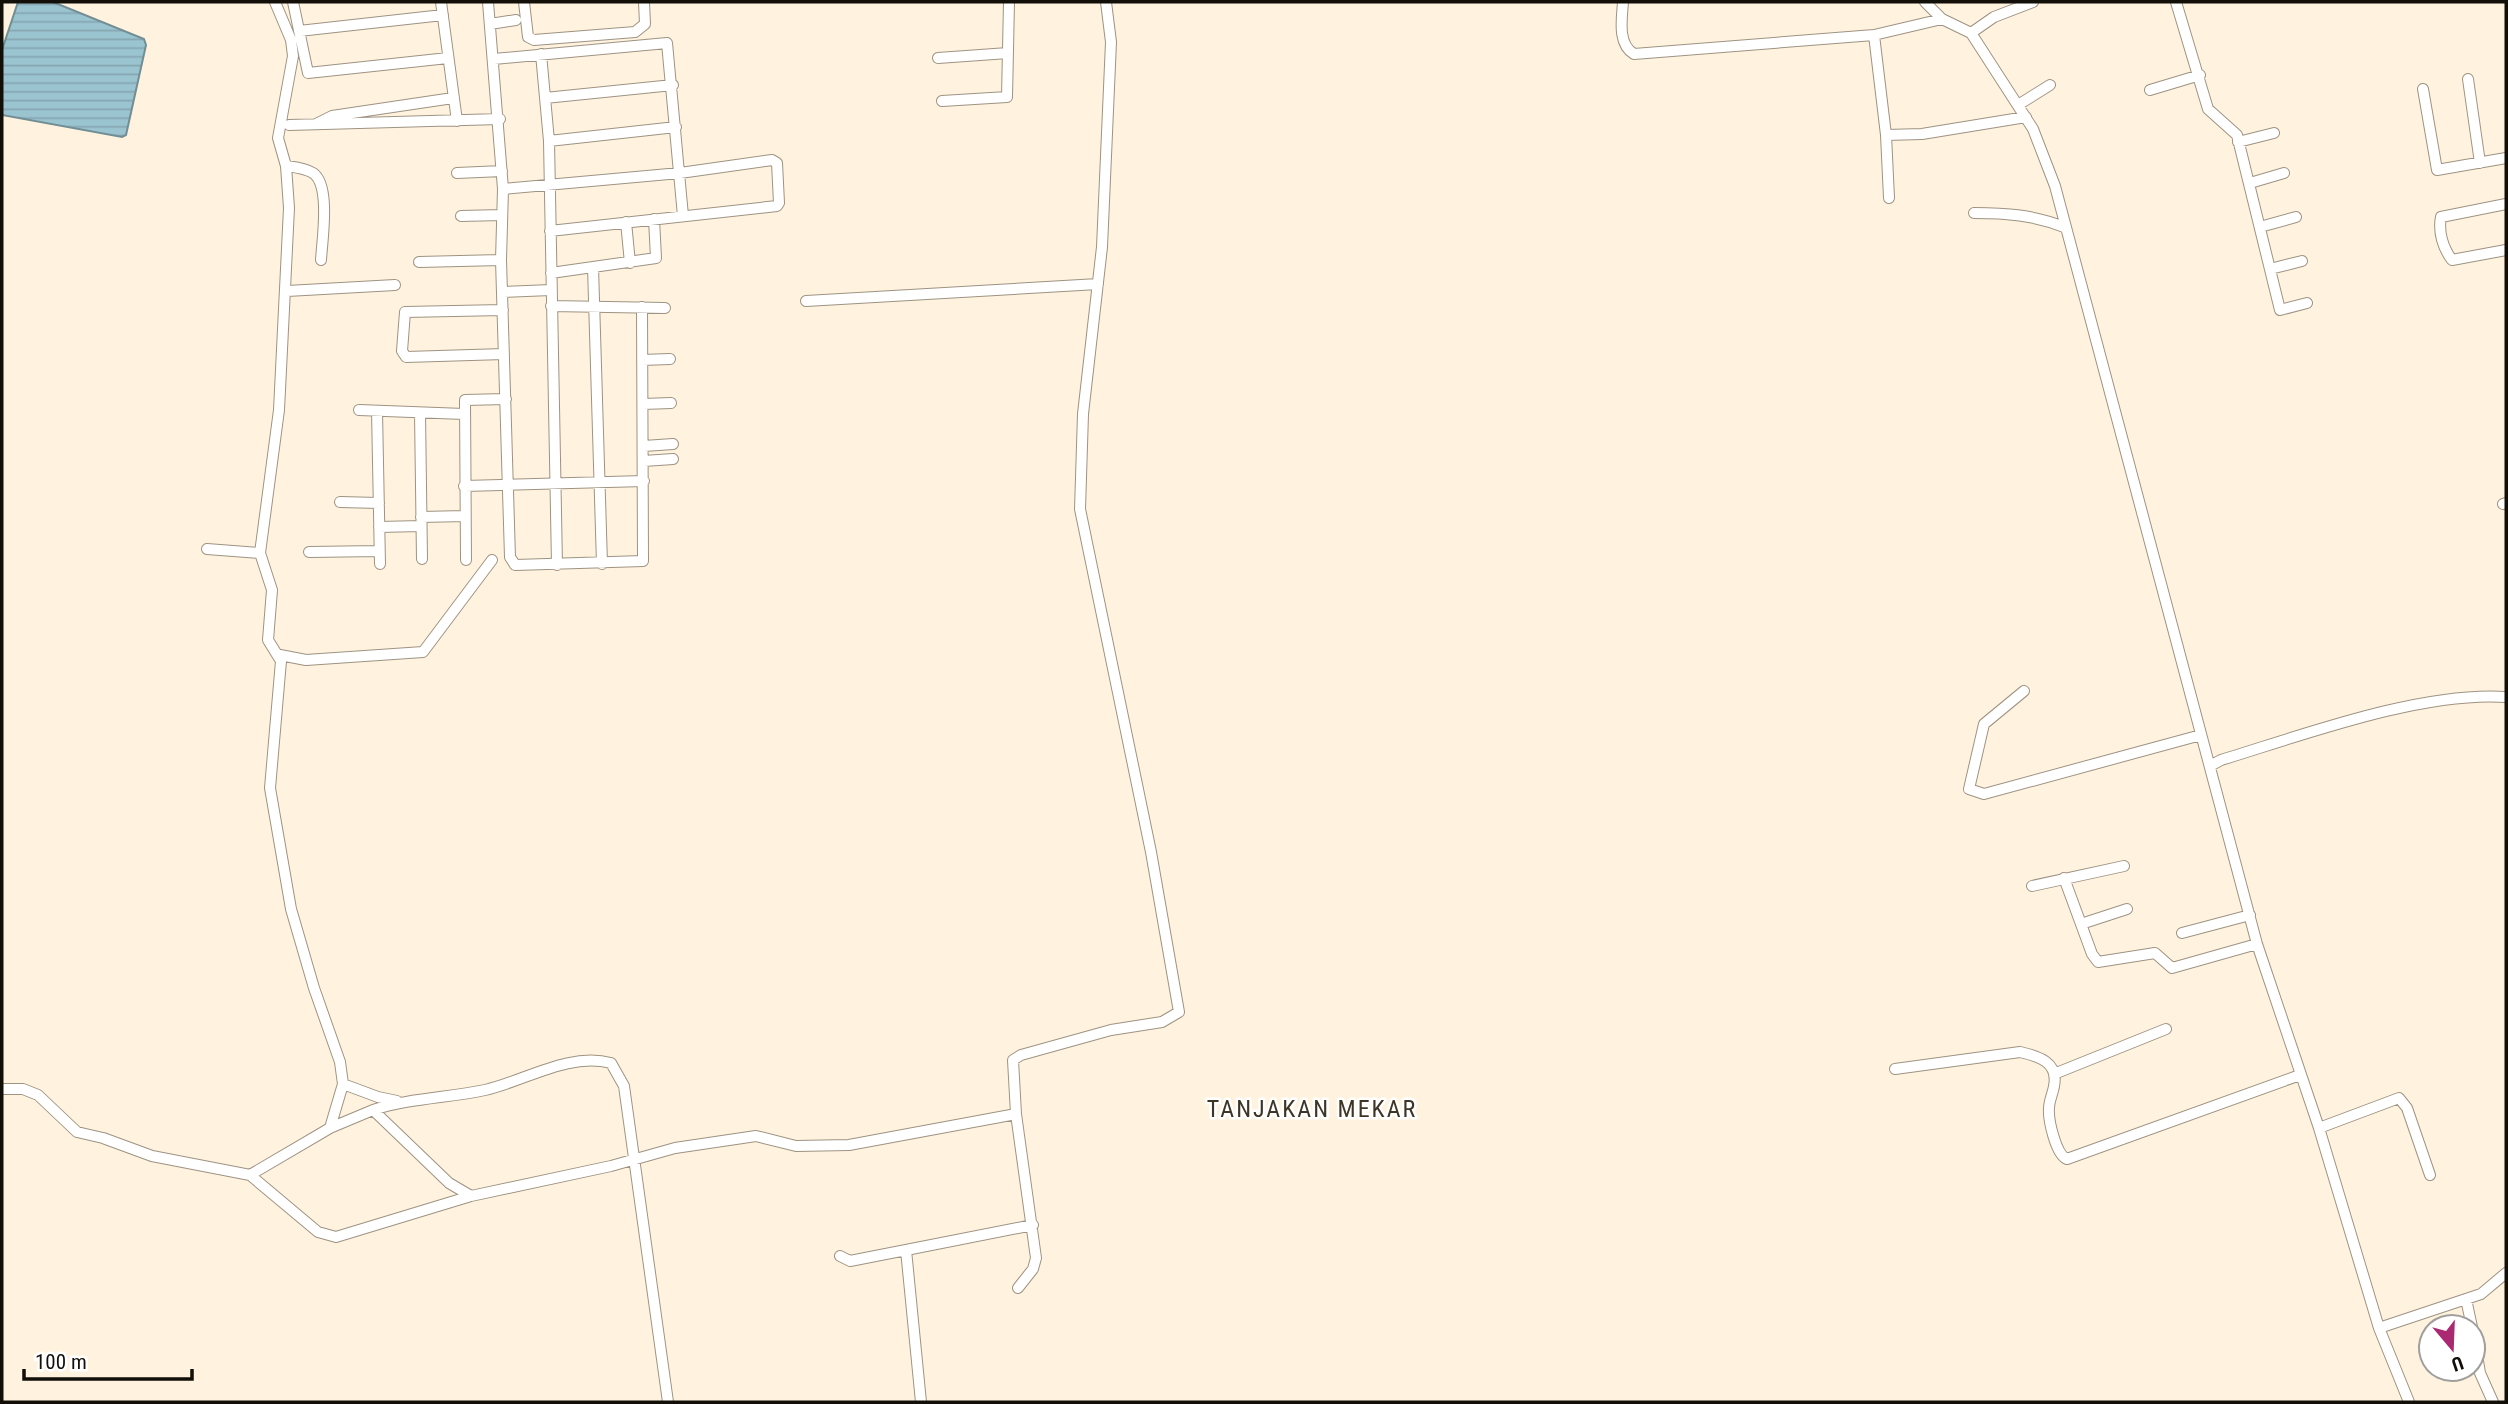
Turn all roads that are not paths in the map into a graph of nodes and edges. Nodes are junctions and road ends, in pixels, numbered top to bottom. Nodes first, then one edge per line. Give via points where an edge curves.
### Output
1 (275, 2) edge
2 (292, 2) edge
3 (442, 2) edge
4 (488, 2) edge
5 (524, 2) edge
6 (644, 2) edge
7 (1009, 2) edge
8 (1106, 2) edge
9 (1623, 2) edge
10 (1925, 2) edge
11 (2033, 2) edge
12 (2176, 2) edge
13 (443, 15) junction
14 (1942, 19) junction
15 (516, 20) dead end
16 (491, 24) junction
17 (299, 31) junction
18 (1971, 33) junction
19 (1874, 35) junction
20 (1008, 53) junction
21 (541, 54) junction
22 (448, 58) junction
23 (939, 58) dead end
24 (494, 59) junction
25 (2200, 75) junction
26 (2468, 79) dead end
27 (673, 85) junction
28 (2050, 85) dead end
29 (2423, 89) dead end
30 (2150, 90) dead end
31 (453, 98) junction
32 (545, 98) junction
33 (942, 101) dead end
34 (2018, 105) junction
35 (2026, 117) junction
36 (500, 119) junction
37 (457, 121) junction
38 (289, 125) dead end
39 (313, 125) junction
40 (677, 127) junction
41 (2274, 133) dead end
42 (1886, 135) junction
43 (549, 141) junction
44 (2238, 142) junction
45 (2506, 158) edge
46 (2480, 163) junction
47 (286, 166) junction
48 (502, 171) junction
49 (457, 173) dead end
50 (680, 173) junction
51 (2284, 173) dead end
52 (2249, 183) junction
53 (551, 185) junction
54 (503, 188) junction
55 (1889, 198) dead end
56 (2506, 204) edge
57 (1974, 213) dead end
58 (502, 215) junction
59 (683, 215) junction
60 (461, 216) dead end
61 (2296, 217) dead end
62 (654, 219) junction
63 (626, 222) junction
64 (2064, 227) junction
65 (2260, 227) junction
66 (550, 231) junction
67 (2506, 250) edge
68 (321, 260) dead end
69 (501, 260) junction
70 (2302, 261) dead end
71 (419, 262) dead end
72 (630, 262) junction
73 (593, 267) junction
74 (2270, 269) junction
75 (551, 273) junction
76 (1098, 284) junction
77 (395, 285) dead end
78 (551, 290) junction
79 (287, 291) junction
80 (502, 292) junction
81 (806, 301) dead end
82 (2306, 303) dead end
83 (551, 306) junction
84 (597, 307) junction
85 (642, 307) junction
86 (665, 308) dead end
87 (503, 310) junction
88 (504, 354) junction
89 (670, 359) dead end
90 (642, 360) junction
91 (506, 399) junction
92 (671, 402) dead end
93 (643, 404) junction
94 (359, 410) dead end
95 (377, 411) junction
96 (420, 412) junction
97 (464, 414) junction
98 (673, 444) dead end
99 (643, 446) junction
100 (673, 459) dead end
101 (644, 461) junction
102 (644, 481) junction
103 (601, 482) junction
104 (555, 484) junction
105 (509, 485) junction
106 (464, 486) junction
107 (340, 502) dead end
108 (379, 503) junction
109 (465, 516) junction
110 (421, 522) junction
111 (379, 527) junction
112 (207, 550) dead end
113 (379, 551) junction
114 (309, 552) dead end
115 (260, 553) junction
116 (422, 559) dead end
117 (466, 560) dead end
118 (492, 560) dead end
119 (380, 564) dead end
120 (602, 564) junction
121 (557, 565) junction
122 (280, 655) junction
123 (2024, 691) dead end
124 (2506, 697) edge
125 (2201, 735) junction
126 (2210, 766) junction
127 (2124, 866) dead end
128 (2064, 878) junction
129 (2032, 886) dead end
130 (2127, 909) dead end
131 (2250, 915) junction
132 (2081, 924) junction
133 (2182, 933) dead end
134 (2257, 944) junction
135 (2166, 1029) dead end
136 (1895, 1069) dead end
137 (2054, 1074) junction
138 (2300, 1075) junction
139 (343, 1084) junction
140 (2, 1089) edge
141 (400, 1101) junction
142 (373, 1110) junction
143 (1016, 1114) junction
144 (330, 1128) junction
145 (2319, 1128) junction
146 (633, 1159) junction
147 (250, 1175) junction
148 (2430, 1175) dead end
149 (471, 1196) junction
150 (1033, 1225) junction
151 (906, 1250) junction
152 (840, 1256) dead end
153 (2506, 1273) edge
154 (1018, 1288) dead end
155 (2466, 1299) junction
156 (2469, 1313) edge
157 (2379, 1328) junction
158 (2484, 1383) edge
159 (668, 1402) edge
160 (921, 1402) edge
161 (2409, 1402) edge
162 (2493, 1402) edge

1 - 47 street via 293,56 278,138
2 - 17 street
3 - 13 street
4 - 16 street
5 - 6 street via 528,37 534,40 635,32 645,24
7 - 20 street
8 - 76 street via 1111,53
9 - 19 street via 1621,29 1627,49 1634,54
10 - 14 street
11 - 18 street via 1994,17
12 - 25 street
13 - 17 street
13 - 22 street
14 - 18 street
14 - 19 street
15 - 16 street
16 - 24 street
17 - 22 street via 308,74
18 - 34 street
19 - 42 street
20 - 23 street
20 - 33 street via 1007,97
21 - 24 street
21 - 27 street via 667,43
21 - 32 street
22 - 31 street
24 - 36 street
25 - 30 street
25 - 44 street via 2208,109
26 - 46 street
27 - 32 street
27 - 40 street
28 - 34 street
29 - 46 street via 2437,170
31 - 37 street
31 - 39 street via 332,116
32 - 43 street
34 - 35 street
35 - 42 street via 1922,134
35 - 64 street via 2055,186
36 - 37 street
36 - 48 street
37 - 39 street
38 - 39 street
40 - 43 street
40 - 50 street
41 - 44 street
42 - 55 street
43 - 53 street
44 - 52 street
45 - 46 street
47 - 68 street via 313,173 319,180 324,212
47 - 79 street
48 - 49 street
48 - 54 street
50 - 53 street
50 - 59 street
50 - 59 street via 775,161 779,203
51 - 52 street
52 - 65 street
53 - 54 street
53 - 66 street
54 - 58 street
56 - 67 street via 2441,217 2440,230 2452,260
57 - 64 street via 2042,218
58 - 60 street
58 - 69 street
59 - 62 street
61 - 65 street
62 - 63 street
62 - 72 street via 656,258
63 - 66 street
63 - 72 street
64 - 125 street
65 - 74 street
66 - 75 street
69 - 71 street
69 - 80 street
70 - 74 street
72 - 73 street
73 - 75 street
73 - 84 street
74 - 82 street via 2280,310
75 - 78 street
76 - 81 street
76 - 143 street via 1083,414 1080,509 1179,1012 1162,1022 1111,1030 1016,1057 1011,1069
77 - 79 street
78 - 80 street
78 - 83 street
79 - 115 street via 279,410
80 - 87 street
83 - 84 street
83 - 104 street
84 - 85 street
84 - 103 street
85 - 86 street
85 - 90 street
87 - 88 street
87 - 88 street via 405,312 402,351 409,357
88 - 91 street
89 - 90 street
90 - 93 street
91 - 97 street via 465,400
91 - 105 street
92 - 93 street
93 - 99 street
94 - 95 street
95 - 96 street
95 - 108 street
96 - 97 street
96 - 110 street
97 - 106 street
98 - 99 street
99 - 101 street
100 - 101 street
101 - 102 street
102 - 103 street
102 - 120 street via 643,561
103 - 104 street
103 - 120 street
104 - 105 street
104 - 121 street
105 - 106 street
105 - 121 street via 511,561 515,565
106 - 109 street
107 - 108 street
108 - 111 street
109 - 110 street
109 - 117 street
110 - 111 street
110 - 116 street
111 - 113 street
112 - 115 street
113 - 114 street
113 - 119 street
115 - 122 street via 272,590 268,640
118 - 122 street via 423,652 306,660
120 - 121 street
122 - 139 street via 271,800 291,909
123 - 125 street via 1984,724 1970,779 1972,792 2009,788
124 - 126 street via 2474,695 2388,712
125 - 126 street
126 - 131 street
127 - 128 street
128 - 129 street
128 - 132 street
130 - 132 street
131 - 133 street
131 - 134 street
132 - 134 street via 2098,962 2155,953 2172,968
134 - 138 street
135 - 137 street
136 - 137 street via 2020,1052 2040,1056
137 - 138 street via 2049,1108 2060,1154 2067,1159
138 - 145 street
139 - 141 street
139 - 144 street
140 - 147 street via 38,1095 77,1132 152,1156
141 - 142 street
141 - 146 street via 486,1089 556,1067 611,1063 624,1086
142 - 144 street
142 - 149 street via 449,1183
143 - 146 street via 849,1145 796,1146 756,1136
143 - 150 street
144 - 147 street
145 - 148 street via 2399,1098 2407,1108
145 - 157 street
146 - 149 street
146 - 159 street
147 - 149 street via 326,1237
150 - 151 street
150 - 154 street via 1036,1258
151 - 152 street via 850,1261
151 - 160 street
153 - 155 street via 2491,1288
155 - 156 street
155 - 157 street
157 - 161 street
158 - 162 street

